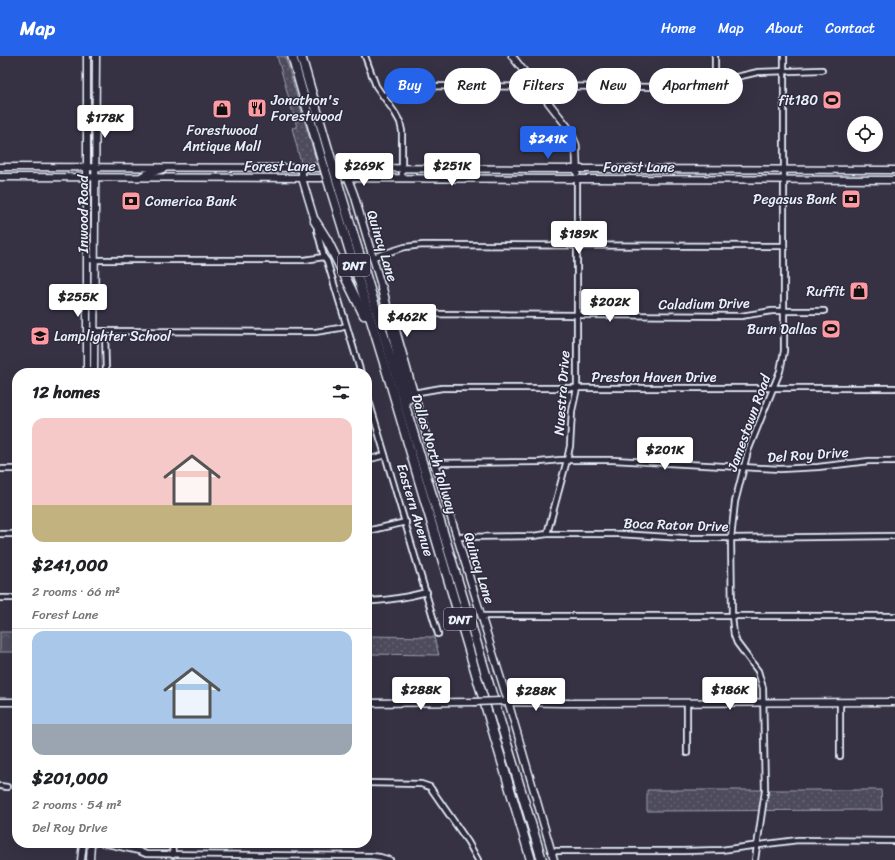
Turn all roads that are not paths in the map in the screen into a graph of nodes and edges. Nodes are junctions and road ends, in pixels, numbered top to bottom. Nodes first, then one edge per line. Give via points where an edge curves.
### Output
1 (87, 56) edge
2 (96, 56) edge
3 (292, 56) edge
4 (301, 56) edge
5 (365, 56) edge
6 (512, 56) edge
7 (715, 56) edge
8 (784, 56) edge
9 (522, 68) edge
10 (715, 68) edge
11 (785, 70) junction
12 (822, 70) dead end
13 (743, 75) edge
14 (509, 86) edge
15 (578, 86) edge
16 (649, 87) edge
17 (383, 96) junction
18 (550, 104) edge
19 (87, 111) junction
20 (96, 111) junction
21 (325, 157) junction
22 (0, 167) edge
23 (96, 167) junction
24 (87, 168) junction
25 (167, 168) junction
26 (189, 168) junction
27 (302, 168) junction
28 (344, 168) junction
29 (402, 168) junction
30 (463, 169) junction
31 (519, 169) junction
32 (577, 169) junction
33 (692, 169) junction
34 (784, 169) junction
35 (831, 169) junction
36 (895, 170) edge
37 (0, 177) edge
38 (87, 177) junction
39 (96, 177) junction
40 (140, 178) junction
41 (189, 178) junction
42 (302, 178) junction
43 (367, 178) junction
44 (402, 178) junction
45 (463, 178) junction
46 (519, 178) junction
47 (348, 179) junction
48 (577, 179) junction
49 (692, 179) junction
50 (784, 179) junction
51 (831, 179) junction
52 (895, 180) edge
53 (354, 194) junction
54 (315, 221) junction
55 (576, 246) junction
56 (784, 246) junction
57 (324, 257) junction
58 (373, 257) junction
59 (87, 260) junction
60 (95, 260) junction
61 (382, 288) junction
62 (784, 311) junction
63 (824, 311) dead end
64 (578, 314) junction
65 (394, 324) junction
66 (346, 326) junction
67 (87, 331) junction
68 (95, 331) junction
69 (106, 332) junction
70 (376, 340) junction
71 (86, 368) edge
72 (94, 368) edge
73 (106, 368) edge
74 (359, 368) edge
75 (577, 388) junction
76 (773, 388) junction
77 (895, 388) edge
78 (413, 393) junction
79 (372, 411) edge
80 (408, 416) junction
81 (385, 455) junction
82 (372, 459) edge
83 (567, 460) junction
84 (895, 461) edge
85 (434, 463) junction
86 (743, 468) junction
87 (0, 469) edge
88 (12, 469) edge
89 (406, 522) junction
90 (372, 530) edge
91 (0, 534) edge
92 (12, 534) edge
93 (547, 534) junction
94 (895, 536) edge
95 (457, 537) junction
96 (731, 538) junction
97 (427, 592) junction
98 (0, 598) edge
99 (12, 598) edge
100 (372, 601) edge
101 (481, 616) junction
102 (732, 616) junction
103 (895, 616) edge
104 (438, 634) dead end
105 (0, 702) edge
106 (12, 702) edge
107 (508, 702) junction
108 (764, 702) junction
109 (840, 702) junction
110 (895, 702) edge
111 (372, 703) edge
112 (687, 703) junction
113 (687, 753) dead end
114 (840, 756) dead end
115 (372, 783) edge
116 (0, 786) edge
117 (7, 786) dead end
118 (895, 841) edge
119 (757, 844) junction
120 (82, 848) edge
121 (91, 848) edge
122 (126, 848) edge
123 (172, 848) edge
124 (552, 851) junction
125 (172, 855) junction
126 (81, 860) edge
127 (90, 860) edge
128 (390, 860) edge
129 (478, 860) edge
130 (531, 860) edge
131 (542, 860) edge
132 (554, 860) edge
133 (755, 860) edge

1 - 19 main road, Inwood Road
2 - 20 main road, Inwood Road
3 - 21 highway, Dallas North Tollway / DNT
4 - 21 highway, Dallas North Tollway / DNT
5 - 17 street via 372,79
6 - 9 main road, Nuestra Drive
7 - 10 street
8 - 11 street, Jamestown Road
11 - 12 street
11 - 13 street
11 - 34 street, Jamestown Road
14 - 17 street via 405,86
15 - 16 street
17 - 29 street via 400,122
18 - 32 main road, Nuestra Drive via 570,130 576,145
19 - 20 main road
19 - 24 main road, Inwood Road
20 - 23 main road, Inwood Road
21 - 70 highway, Dallas North Tollway / DNT, bridge via 331,190
21 - 80 highway, Dallas North Tollway / DNT, bridge via 340,190
22 - 24 main road, Forest Lane
23 - 24 main road, Forest Lane
23 - 25 main road, Forest Lane
23 - 39 main road, Inwood Road
24 - 38 main road, Inwood Road
25 - 26 main road, Forest Lane
25 - 40 main road
26 - 27 main road, Forest Lane
26 - 41 main road
27 - 28 main road, Forest Lane
27 - 42 main road
28 - 29 main road, Forest Lane
28 - 47 main road, Quincy Lane
29 - 30 main road, Forest Lane
29 - 44 street
30 - 31 main road, Forest Lane
30 - 45 main road
31 - 32 main road, Forest Lane
31 - 46 main road
32 - 33 main road, Forest Lane
32 - 48 main road, Nuestra Drive
33 - 34 main road, Forest Lane
33 - 49 main road
34 - 35 main road, Forest Lane
34 - 50 street, Jamestown Road
35 - 36 main road, Forest Lane
35 - 51 main road
37 - 38 main road, Forest Lane
38 - 39 main road, Forest Lane
38 - 59 main road, Inwood Road
39 - 40 main road, Forest Lane
39 - 60 main road, Inwood Road
40 - 41 main road, Forest Lane
41 - 42 main road, Forest Lane
42 - 47 main road, Forest Lane
42 - 54 main road
43 - 44 main road, Forest Lane
43 - 47 main road, Forest Lane
43 - 53 main road via 358,183 354,188
44 - 45 main road, Forest Lane
45 - 46 main road, Forest Lane
46 - 48 main road, Forest Lane
47 - 53 main road, Quincy Lane
48 - 49 main road, Forest Lane
48 - 55 street, Nuestra Drive
49 - 50 main road, Forest Lane
50 - 51 main road, Forest Lane
50 - 56 street, Jamestown Road
51 - 52 main road, Forest Lane
53 - 58 main road, Quincy Lane
54 - 57 street
54 - 70 highway via 327,240
55 - 56 street
55 - 58 street via 423,245 405,247
55 - 64 street, Nuestra Drive
56 - 62 street, Jamestown Road
57 - 60 street via 304,260
57 - 66 street
58 - 61 main road, Quincy Lane
59 - 60 street
59 - 67 main road, Inwood Road
60 - 68 main road, Inwood Road
61 - 65 main road, Quincy Lane
61 - 80 highway via 408,396
62 - 63 street, Caladium Drive
62 - 64 street, Caladium Drive via 741,316
62 - 76 street, Jamestown Road via 784,351
64 - 65 street, Caladium Drive via 436,314 422,315
64 - 75 street, Nuestra Drive
65 - 78 main road, Quincy Lane
66 - 69 street via 316,332
66 - 74 street
67 - 68 street
67 - 71 main road, Inwood Road
68 - 69 street
68 - 72 main road, Inwood Road
69 - 73 street
70 - 130 highway, Dallas North Tollway / DNT
75 - 76 street, Preston Haven Drive
75 - 78 street, Preston Haven Drive via 442,388
75 - 83 street, Nuestra Drive
76 - 77 street, Preston Haven Drive
76 - 86 street, Jamestown Road
78 - 85 main road, Quincy Lane
79 - 81 street, Eastern Avenue
80 - 131 highway, Dallas North Tollway / DNT
81 - 82 street
81 - 89 street, Eastern Avenue
83 - 85 street, Del Roy Drive
83 - 86 street, Del Roy Drive via 613,460
83 - 93 street, Nuestra Drive
84 - 86 street, Del Roy Drive via 868,461 794,469
85 - 95 main road, Quincy Lane
86 - 96 street, Jamestown Road via 735,502
87 - 88 street
89 - 90 street
89 - 97 street, Eastern Avenue
91 - 92 street
93 - 95 street, Boca Raton Drive
93 - 96 street, Boca Raton Drive
94 - 96 street, Boca Raton Drive
95 - 101 main road, Quincy Lane
96 - 102 street, Jamestown Road
97 - 100 street via 406,598
97 - 104 street, Eastern Avenue
98 - 99 street
101 - 102 street
101 - 107 main road, Quincy Lane
102 - 103 street
102 - 108 street, Jamestown Road via 737,643 754,664 762,680
105 - 106 main road
107 - 111 main road, bridge
107 - 112 main road
107 - 124 main road, Quincy Lane
108 - 109 main road
108 - 112 main road
108 - 119 street, Jamestown Road via 764,791
109 - 110 main road
109 - 114 street
112 - 113 street
115 - 129 street via 422,784 430,787
116 - 117 street
118 - 119 street via 798,840
119 - 124 street via 721,850
119 - 133 street, Jamestown Road
120 - 126 main road
121 - 127 main road
122 - 125 street via 146,854
123 - 125 street
124 - 132 main road, Quincy Lane
125 - 128 street via 371,856

